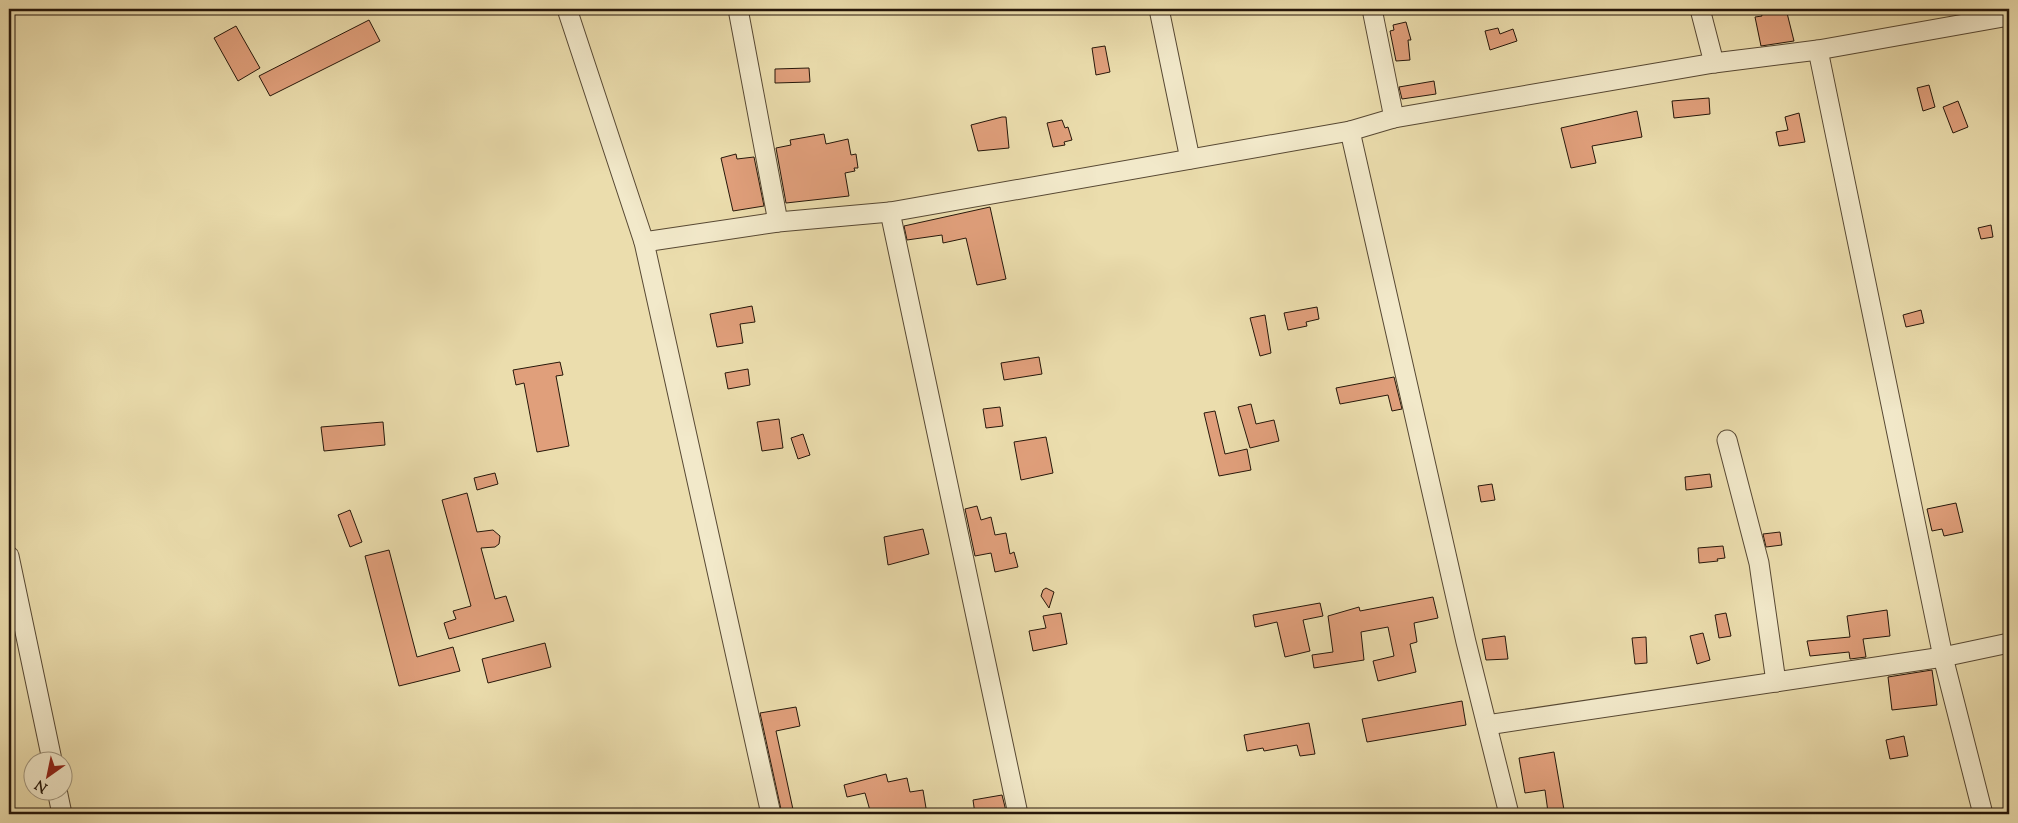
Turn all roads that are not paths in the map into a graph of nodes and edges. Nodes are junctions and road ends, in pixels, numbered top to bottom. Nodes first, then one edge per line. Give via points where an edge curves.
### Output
1 (567, 9) edge
2 (738, 9) edge
3 (1159, 9) edge
4 (1372, 9) edge
5 (1700, 9) edge
6 (1997, 14) edge
7 (1818, 50) junction
8 (1714, 63) junction
9 (1394, 118) junction
10 (1350, 131) junction
11 (1190, 159) junction
12 (890, 212) junction
13 (778, 222) junction
14 (644, 242) junction
15 (1727, 440) dead end
16 (9, 556) edge
17 (2009, 643) edge
18 (1943, 657) junction
19 (1776, 682) junction
20 (1487, 725) junction
21 (50, 750) edge
22 (59, 800) edge
23 (62, 814) edge
24 (771, 814) edge
25 (1018, 814) edge
26 (1509, 814) edge
27 (1983, 814) edge

1 - 14 street
2 - 13 street
3 - 11 street
4 - 9 street
5 - 8 street
6 - 7 street
7 - 8 street
7 - 18 street
8 - 9 street
9 - 10 street
10 - 11 street
10 - 20 street
11 - 12 street
12 - 13 street
12 - 25 street
13 - 14 street
14 - 24 street
15 - 19 street via 1759,563
16 - 21 street
17 - 18 street
18 - 19 street
18 - 27 street
19 - 20 street
20 - 26 street
22 - 23 street

